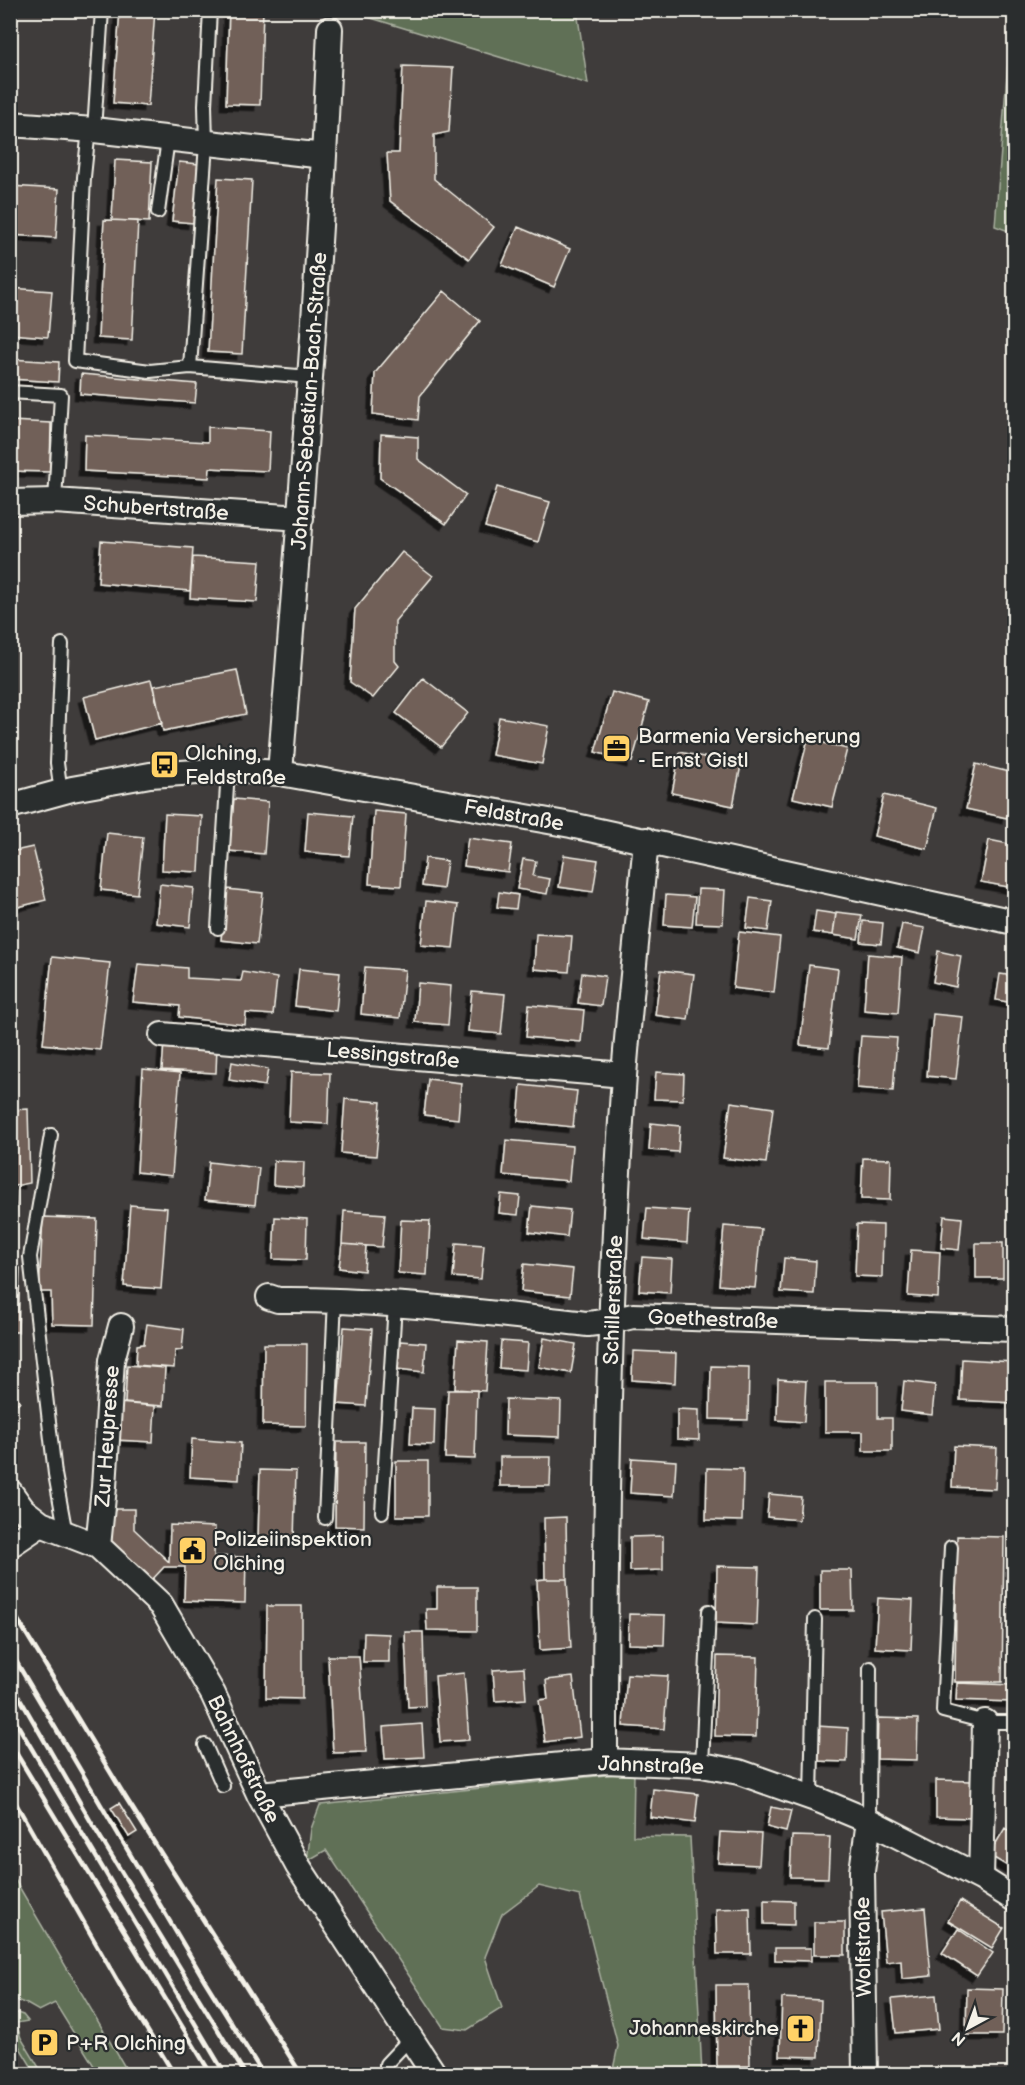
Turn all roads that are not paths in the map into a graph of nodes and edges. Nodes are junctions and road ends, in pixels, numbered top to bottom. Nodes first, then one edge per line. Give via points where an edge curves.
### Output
1 (102, 10) edge
2 (210, 10) edge
3 (330, 29) dead end
4 (10, 124) edge
5 (92, 129) junction
6 (168, 139) junction
7 (206, 144) junction
8 (324, 156) junction
9 (158, 212) dead end
10 (190, 367) junction
11 (310, 377) junction
12 (10, 392) edge
13 (55, 501) junction
14 (10, 502) edge
15 (301, 518) junction
16 (62, 644) dead end
17 (228, 770) junction
18 (280, 773) junction
19 (61, 793) junction
20 (10, 806) edge
21 (646, 840) junction
22 (1014, 922) edge
23 (218, 928) dead end
24 (162, 1035) dead end
25 (624, 1075) junction
26 (51, 1135) dead end
27 (269, 1297) dead end
28 (335, 1299) junction
29 (395, 1304) junction
30 (612, 1322) junction
31 (121, 1326) dead end
32 (1014, 1329) edge
33 (10, 1492) edge
34 (382, 1512) dead end
35 (325, 1518) dead end
36 (41, 1524) junction
37 (66, 1535) junction
38 (10, 1545) edge
39 (98, 1546) junction
40 (951, 1547) dead end
41 (708, 1611) dead end
42 (815, 1619) dead end
43 (870, 1668) dead end
44 (985, 1722) junction
45 (1014, 1722) edge
46 (205, 1745) dead end
47 (605, 1761) junction
48 (702, 1765) junction
49 (223, 1786) dead end
50 (259, 1794) junction
51 (811, 1797) junction
52 (869, 1821) junction
53 (981, 1878) junction
54 (1014, 1899) edge
55 (411, 2040) junction
56 (386, 2074) edge
57 (434, 2074) edge
58 (865, 2074) edge

1 - 5 lane
2 - 7 lane
3 - 8 street, Johann-Sebastian-Bach-Straße
4 - 5 street
5 - 6 street
5 - 10 lane via 84,177 75,361 150,371
6 - 7 street
6 - 9 lane
7 - 8 street
7 - 10 lane
8 - 11 street, Johann-Sebastian-Bach-Straße
10 - 11 lane
11 - 15 street, Johann-Sebastian-Bach-Straße
12 - 13 lane via 61,394
13 - 14 street, Schubertstraße
13 - 15 street, Schubertstraße
15 - 18 street, Johann-Sebastian-Bach-Straße
16 - 19 lane via 57,763
17 - 18 street, Feldstraße
17 - 19 street, Feldstraße via 150,775
17 - 23 lane
18 - 21 street, Feldstraße
19 - 20 street, Feldstraße
21 - 22 street, Feldstraße
21 - 25 street, Schillerstraße
24 - 25 street, Lessingstraße
25 - 30 street, Schillerstraße
26 - 37 lane via 30,1257 55,1474
27 - 28 street, Goethestraße
28 - 29 street, Goethestraße
28 - 35 lane
29 - 30 street, Goethestraße via 588,1324
29 - 34 lane
30 - 32 street, Goethestraße via 633,1316
30 - 47 street, Schillerstraße via 604,1566
31 - 39 street, Zur Heupresse via 112,1360
33 - 36 street, Bahnhofstraße via 23,1510
36 - 37 street, Bahnhofstraße
36 - 38 street
37 - 39 street, Bahnhofstraße
39 - 50 street, Bahnhofstraße via 161,1605 213,1694
40 - 44 lane via 944,1711
41 - 48 lane
42 - 51 lane
43 - 52 lane
44 - 45 lane
44 - 53 street
46 - 49 lane
47 - 48 street, Jahnstraße
47 - 50 street, Jahnstraße
48 - 51 street, Jahnstraße via 739,1772
50 - 55 street, Bahnhofstraße via 298,1866
51 - 52 street, Jahnstraße
52 - 53 street, Jahnstraße
52 - 58 street, Wolfstraße via 862,1871
53 - 54 street, Jahnstraße
55 - 56 lane via 386,2064
55 - 57 street, Bahnhofstraße

